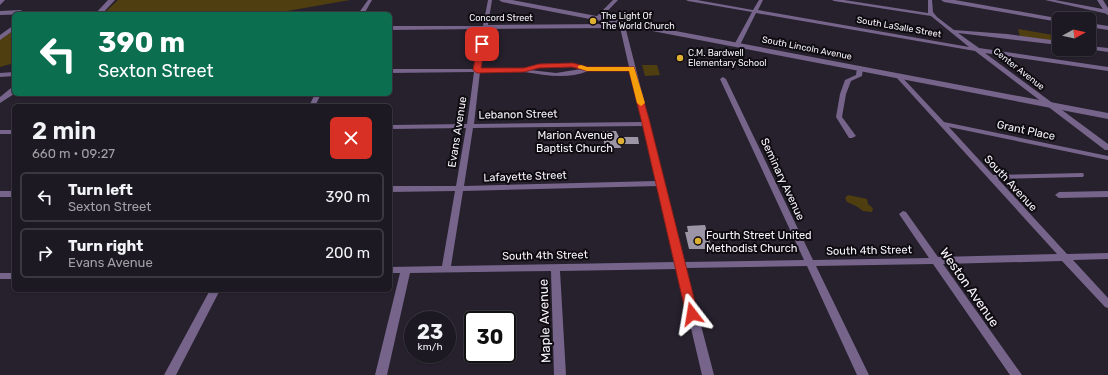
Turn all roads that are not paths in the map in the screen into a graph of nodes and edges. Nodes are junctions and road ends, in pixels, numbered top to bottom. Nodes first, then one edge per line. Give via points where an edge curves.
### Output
1 (4, 0) edge
2 (112, 0) edge
3 (370, 0) edge
4 (490, 0) edge
5 (502, 0) edge
6 (616, 0) edge
7 (688, 0) edge
8 (761, 0) edge
9 (834, 0) edge
10 (930, 0) edge
11 (944, 0) edge
12 (1046, 0) edge
13 (1100, 0) edge
14 (0, 3) edge
15 (755, 11) junction
16 (12, 12) edge
17 (100, 12) edge
18 (362, 12) edge
19 (1108, 12) edge
20 (0, 13) edge
21 (932, 15) junction
22 (598, 18) junction
23 (1052, 19) edge
24 (622, 23) junction
25 (611, 26) dead end
26 (1096, 26) edge
27 (392, 28) edge
28 (485, 28) junction
29 (1108, 28) edge
30 (12, 29) edge
31 (953, 31) junction
32 (0, 38) edge
33 (1052, 42) edge
34 (737, 45) junction
35 (1096, 49) edge
36 (979, 50) junction
37 (1108, 50) edge
38 (860, 68) junction
39 (632, 69) junction
40 (477, 70) junction
41 (1108, 70) edge
42 (392, 72) edge
43 (12, 74) edge
44 (0, 75) edge
45 (898, 76) junction
46 (723, 79) dead end
47 (12, 92) edge
48 (0, 101) edge
49 (1050, 104) junction
50 (1108, 116) edge
51 (940, 123) junction
52 (646, 124) junction
53 (470, 126) junction
54 (392, 127) edge
55 (0, 132) edge
56 (12, 132) edge
57 (852, 136) dead end
58 (1108, 148) edge
59 (1108, 158) edge
60 (1080, 175) dead end
61 (990, 177) junction
62 (660, 183) junction
63 (460, 188) junction
64 (392, 189) edge
65 (0, 194) edge
66 (12, 194) edge
67 (1108, 194) edge
68 (1059, 195) dead end
69 (903, 214) dead end
70 (1108, 256) edge
71 (1064, 257) junction
72 (936, 261) junction
73 (810, 263) junction
74 (679, 264) junction
75 (555, 267) junction
76 (446, 268) junction
77 (392, 270) edge
78 (406, 270) junction
79 (214, 292) edge
80 (1108, 304) edge
81 (170, 375) edge
82 (381, 375) edge
83 (560, 375) edge
84 (708, 375) edge
85 (863, 375) edge
86 (1016, 375) edge

1 - 14 street
2 - 17 street
3 - 18 street
4 - 28 street, Evans Avenue
5 - 22 street, South Lincoln Avenue
6 - 22 street
7 - 15 street, South LaSalle Street
8 - 15 street
9 - 21 street
10 - 21 street
11 - 23 street
12 - 19 street
13 - 19 street
15 - 34 street
15 - 36 street, South LaSalle Street
16 - 20 street
21 - 31 street, Center Avenue
22 - 24 street, South Lincoln Avenue
24 - 34 street, South Lincoln Avenue
24 - 39 street
25 - 28 street, Concord Street
26 - 29 street
27 - 28 street, Concord Street
28 - 40 street, Evans Avenue
30 - 32 street
31 - 33 street
31 - 36 street, Center Avenue
34 - 38 street, South Lincoln Avenue
35 - 37 street
36 - 41 street, South LaSalle Street
36 - 49 street, Center Avenue
38 - 45 street, South Lincoln Avenue
38 - 57 street via 859,76 848,80 845,86 840,117
39 - 40 street via 587,69 575,73 538,74 524,70
39 - 52 street
40 - 42 street
40 - 53 street, Evans Avenue
43 - 44 street
45 - 49 street, South Lincoln Avenue
45 - 51 street, South Avenue
46 - 73 street, Seminary Avenue
47 - 48 street
49 - 50 street, South Lincoln Avenue
49 - 58 street, Center Avenue
51 - 59 street, Grant Place
51 - 61 street, South Avenue
52 - 53 street, Lebanon Street
52 - 62 street
53 - 54 street, Lebanon Street
53 - 63 street, Evans Avenue
55 - 56 street
60 - 61 street
61 - 71 street, South Avenue
62 - 63 street, Lafayette Street
62 - 74 street
63 - 64 street, Lafayette Street
63 - 76 street, Evans Avenue
65 - 66 street
67 - 68 street
69 - 72 street, Weston Avenue
70 - 71 street, South 4th Street
71 - 72 street, South 4th Street
71 - 80 street, South Avenue
72 - 73 street, South 4th Street
72 - 86 street, Weston Avenue
73 - 74 street, South 4th Street
73 - 85 street, Seminary Avenue
74 - 75 street, South 4th Street
74 - 84 street
75 - 76 street, South 4th Street
75 - 83 street, Maple Avenue
76 - 78 street, South 4th Street
77 - 78 street, South 4th Street
78 - 82 street
79 - 81 street

